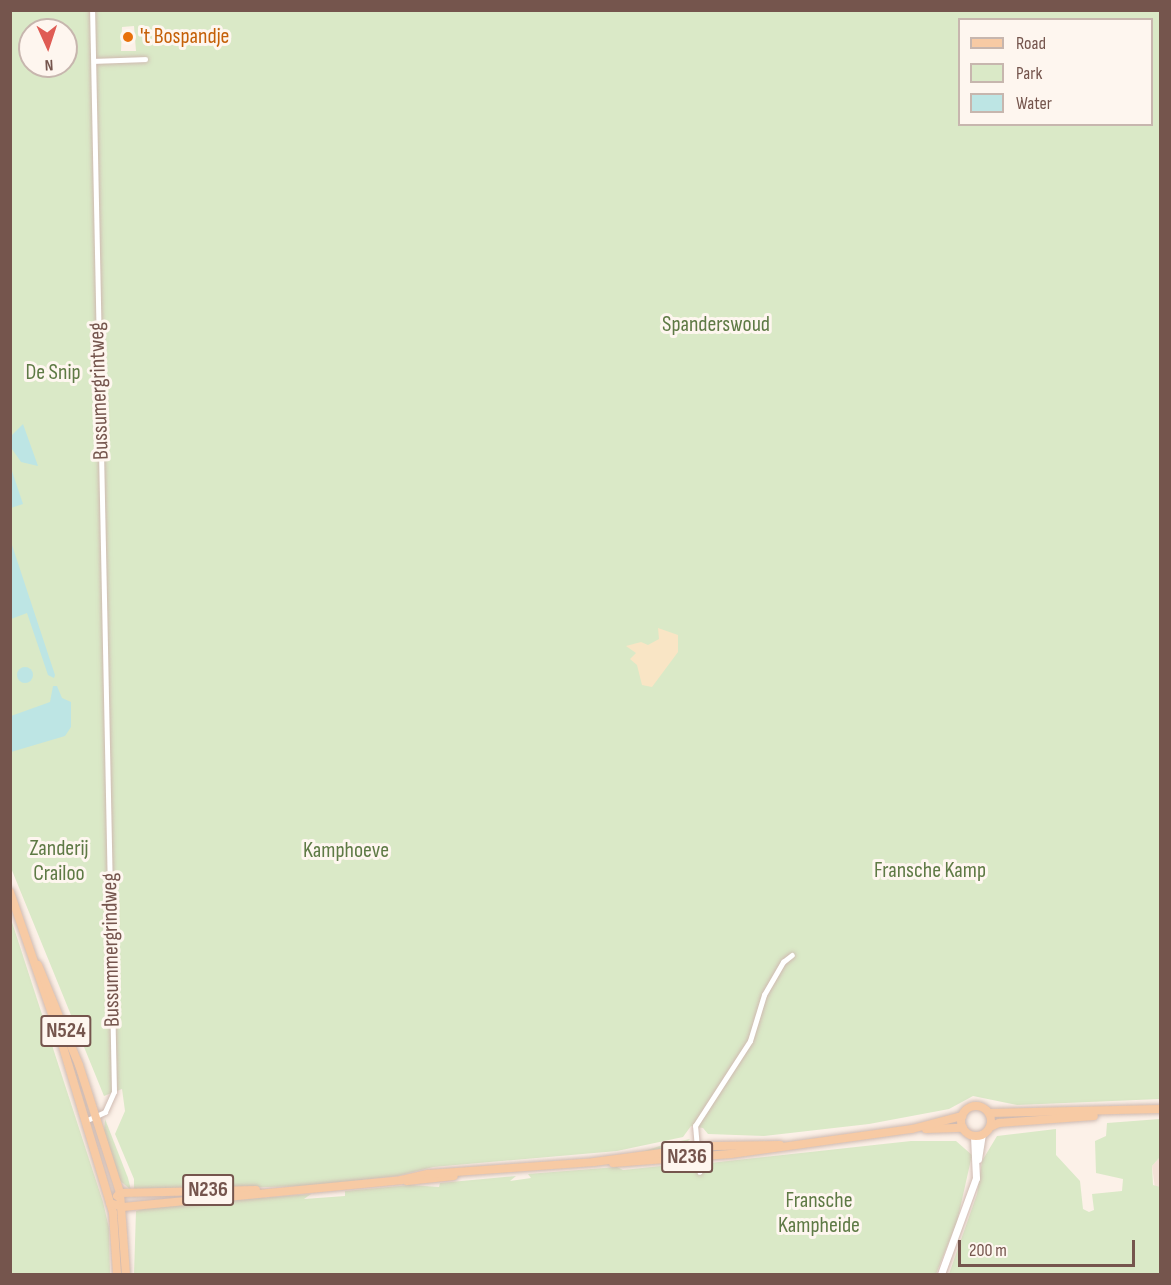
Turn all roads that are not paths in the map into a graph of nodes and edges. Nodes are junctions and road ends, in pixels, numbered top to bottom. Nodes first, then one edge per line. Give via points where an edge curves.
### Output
1 (92, 10) edge
2 (145, 59) dead end
3 (94, 61) junction
4 (108, 772) joint
5 (10, 892) edge
6 (30, 947) junction
7 (792, 955) dead end
8 (1161, 1109) edge
9 (1125, 1111) junction
10 (989, 1113) junction
11 (962, 1116) junction
12 (95, 1118) junction
13 (85, 1121) junction
14 (990, 1127) junction
15 (963, 1128) junction
16 (912, 1129) junction
17 (978, 1135) junction
18 (697, 1152) junction
19 (700, 1172) dead end
20 (297, 1190) junction
21 (120, 1193) junction
22 (110, 1203) junction
23 (123, 1207) junction
24 (117, 1275) edge
25 (126, 1275) edge
26 (941, 1275) edge

1 - 3 street, Bussumergrintweg
2 - 3 street
3 - 4 street, Bussumergrintweg
4 - 12 street, Bussummergrindweg via 114,1092 110,1106
5 - 6 main road, N524
6 - 12 main road, N524 via 79,1065
6 - 13 main road, N524
7 - 18 street via 783,962 764,996 750,1041 695,1126
8 - 9 main road, N236
9 - 10 main road, N236
9 - 14 main road, N236
10 - 11 main road, N236 via 974,1106
10 - 14 main road
11 - 15 main road
11 - 16 main road, N236
12 - 13 street
12 - 21 main road, N524
13 - 22 main road, N524
14 - 17 main road
15 - 16 main road, N236
15 - 17 main road
16 - 18 main road, N236
17 - 26 main road via 976,1178
18 - 19 street
18 - 20 main road, N236 via 627,1163 428,1174
20 - 21 main road, N236
20 - 23 main road, N236
21 - 22 main road
21 - 23 main road
22 - 23 main road, N236
22 - 24 main road via 116,1230
23 - 25 main road

